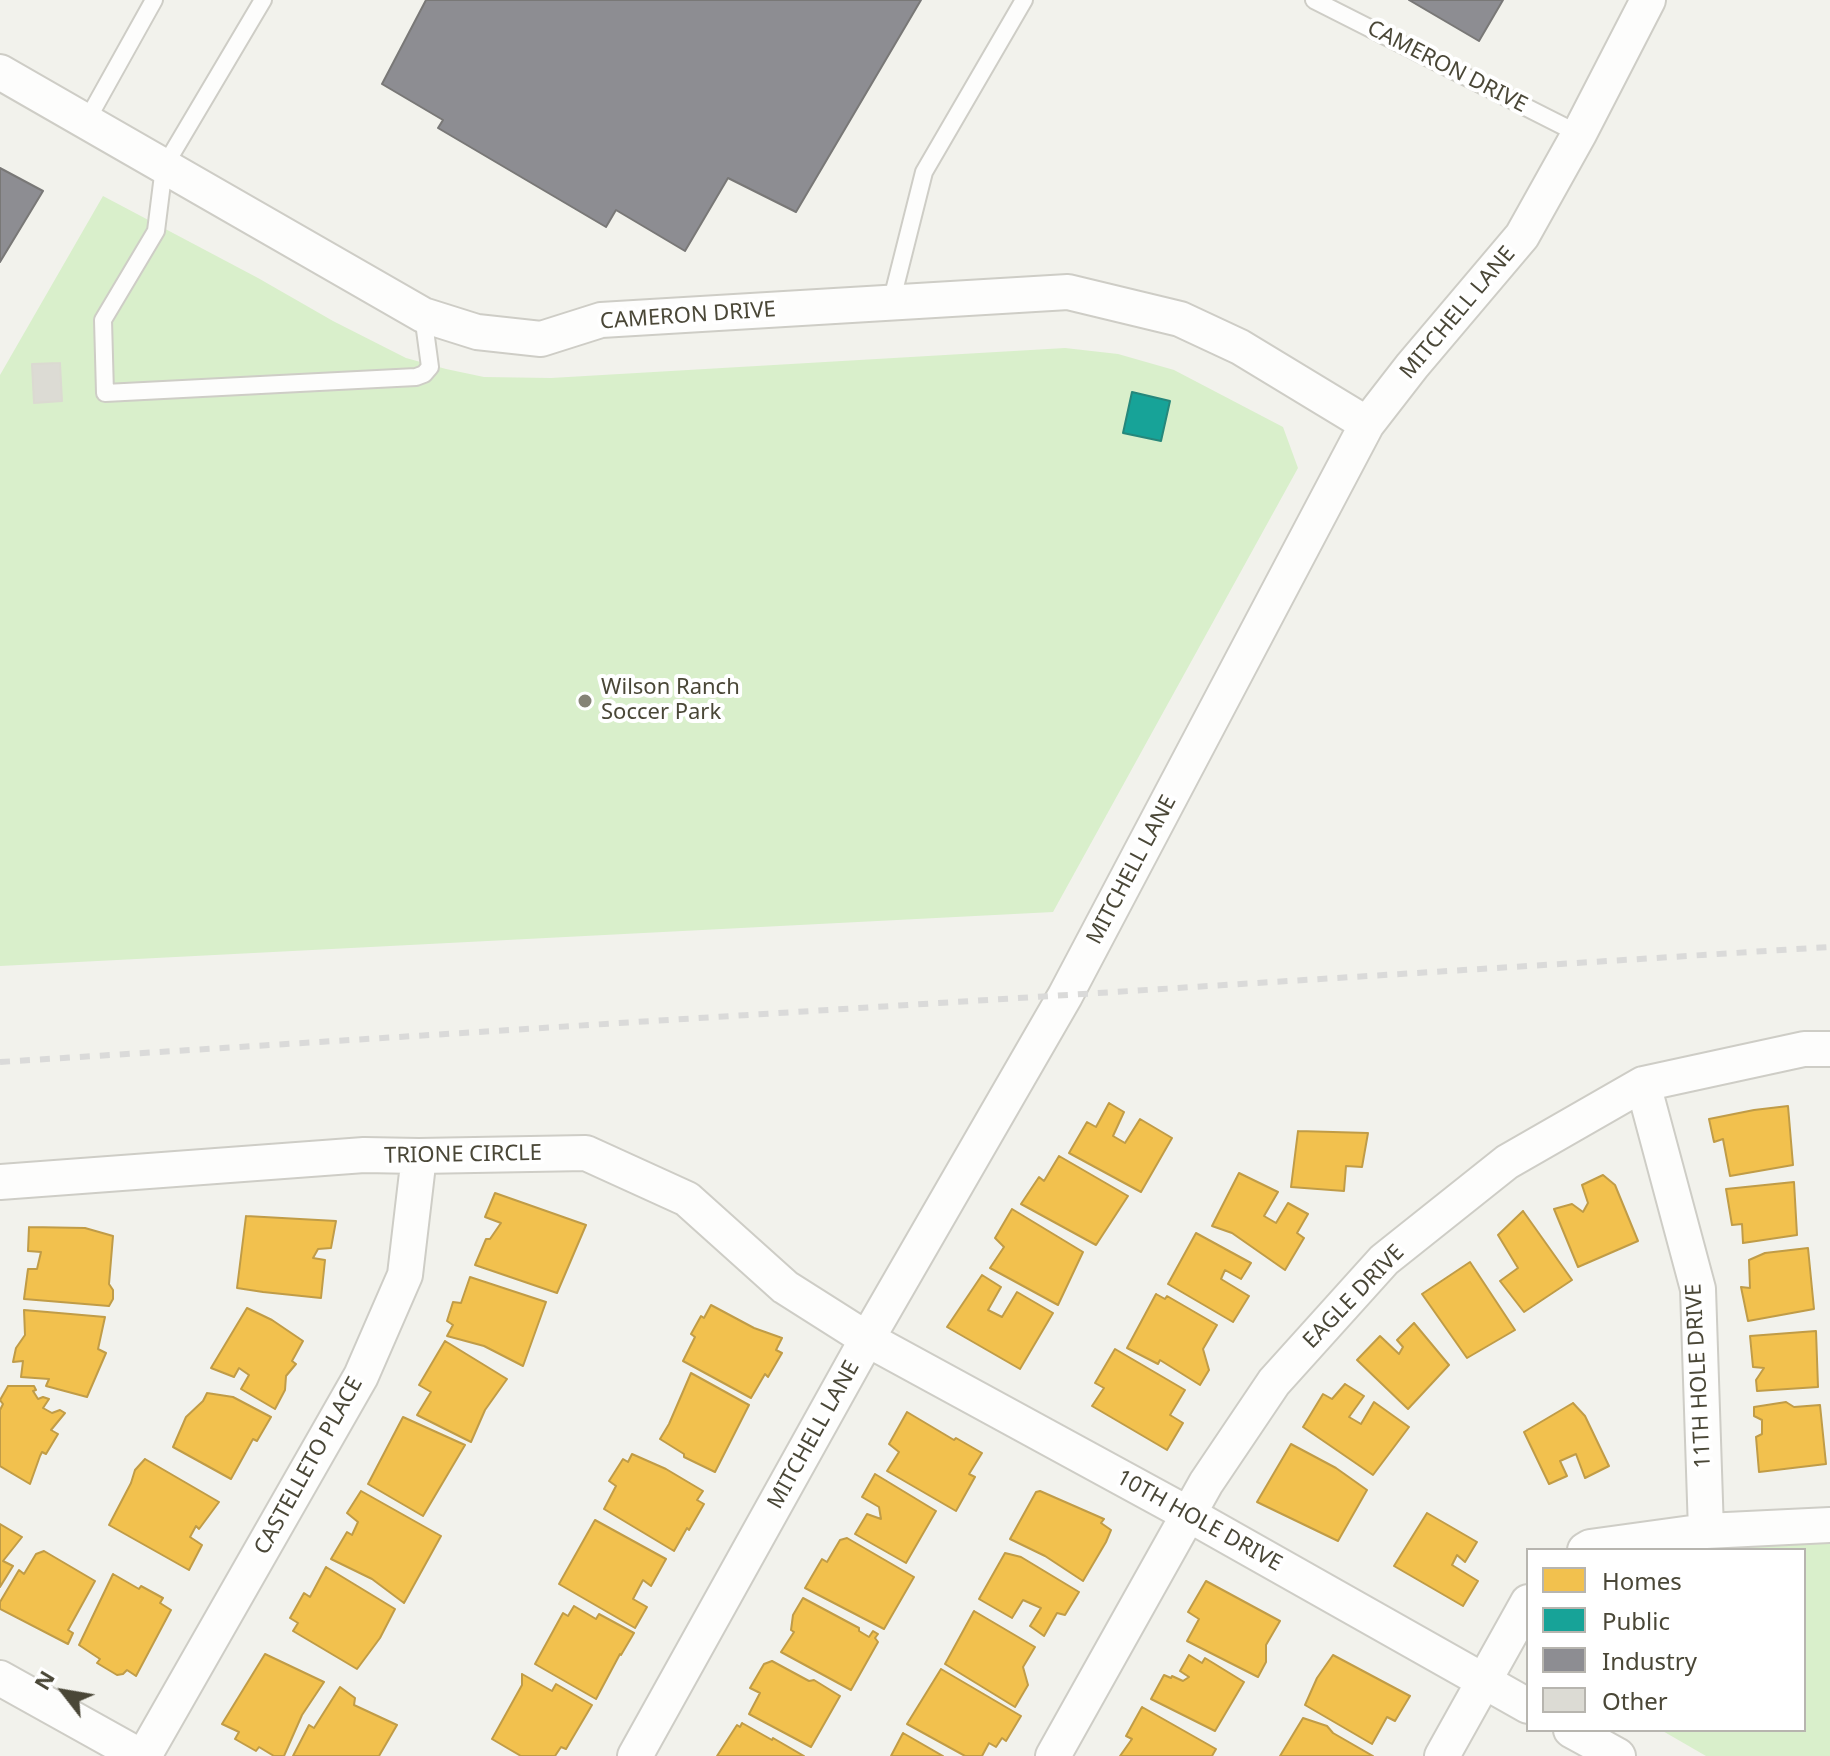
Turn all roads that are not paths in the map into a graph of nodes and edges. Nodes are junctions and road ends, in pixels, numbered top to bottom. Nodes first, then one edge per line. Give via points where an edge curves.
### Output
1 (154, 0) edge
2 (263, 0) edge
3 (1024, 0) edge
4 (1314, 0) edge
5 (1648, 0) edge
6 (0, 72) edge
7 (86, 122) junction
8 (1579, 134) junction
9 (164, 167) junction
10 (891, 303) junction
11 (423, 315) junction
12 (1367, 424) junction
13 (1830, 1049) edge
14 (1643, 1084) junction
15 (419, 1156) junction
16 (0, 1182) edge
17 (867, 1339) junction
18 (1188, 1514) junction
19 (1830, 1525) edge
20 (1706, 1531) junction
21 (1588, 1548) edge
22 (1526, 1606) edge
23 (0, 1678) edge
24 (1483, 1681) junction
25 (1526, 1705) edge
26 (1575, 1732) edge
27 (142, 1756) edge
28 (635, 1756) edge
29 (1053, 1756) edge
30 (1442, 1756) edge
31 (1618, 1756) edge

1 - 7 lane
2 - 9 lane
3 - 10 lane via 924,172
4 - 8 lane, CAMERON DRIVE
5 - 8 street, MITCHELL LANE
6 - 7 street, CAMERON DRIVE
7 - 9 street, CAMERON DRIVE
8 - 12 street, MITCHELL LANE via 1522,236
9 - 11 street, CAMERON DRIVE
9 - 11 lane via 156,231 103,320 105,393 416,377 430,367
10 - 11 street, CAMERON DRIVE via 601,320 541,339 477,332
10 - 12 street, CAMERON DRIVE via 1068,292 1180,319 1240,347
12 - 17 street, MITCHELL LANE via 1065,996
13 - 14 street, EAGLE DRIVE via 1804,1049
14 - 18 street, EAGLE DRIVE via 1507,1162 1384,1260 1274,1382
14 - 20 street, 11TH HOLE DRIVE via 1698,1289
15 - 16 street, TRIONE CIRCLE via 364,1155
15 - 17 street, TRIONE CIRCLE via 586,1153 687,1199 785,1287
15 - 27 street, CASTELLETO PLACE via 405,1275 361,1376
17 - 18 street, 10TH HOLE DRIVE
17 - 28 street, MITCHELL LANE
18 - 24 street, 10TH HOLE DRIVE
18 - 29 street, EAGLE DRIVE
19 - 20 street
20 - 21 street
22 - 24 street
23 - 27 street
24 - 25 street, 10TH HOLE DRIVE
24 - 30 street
26 - 31 street

